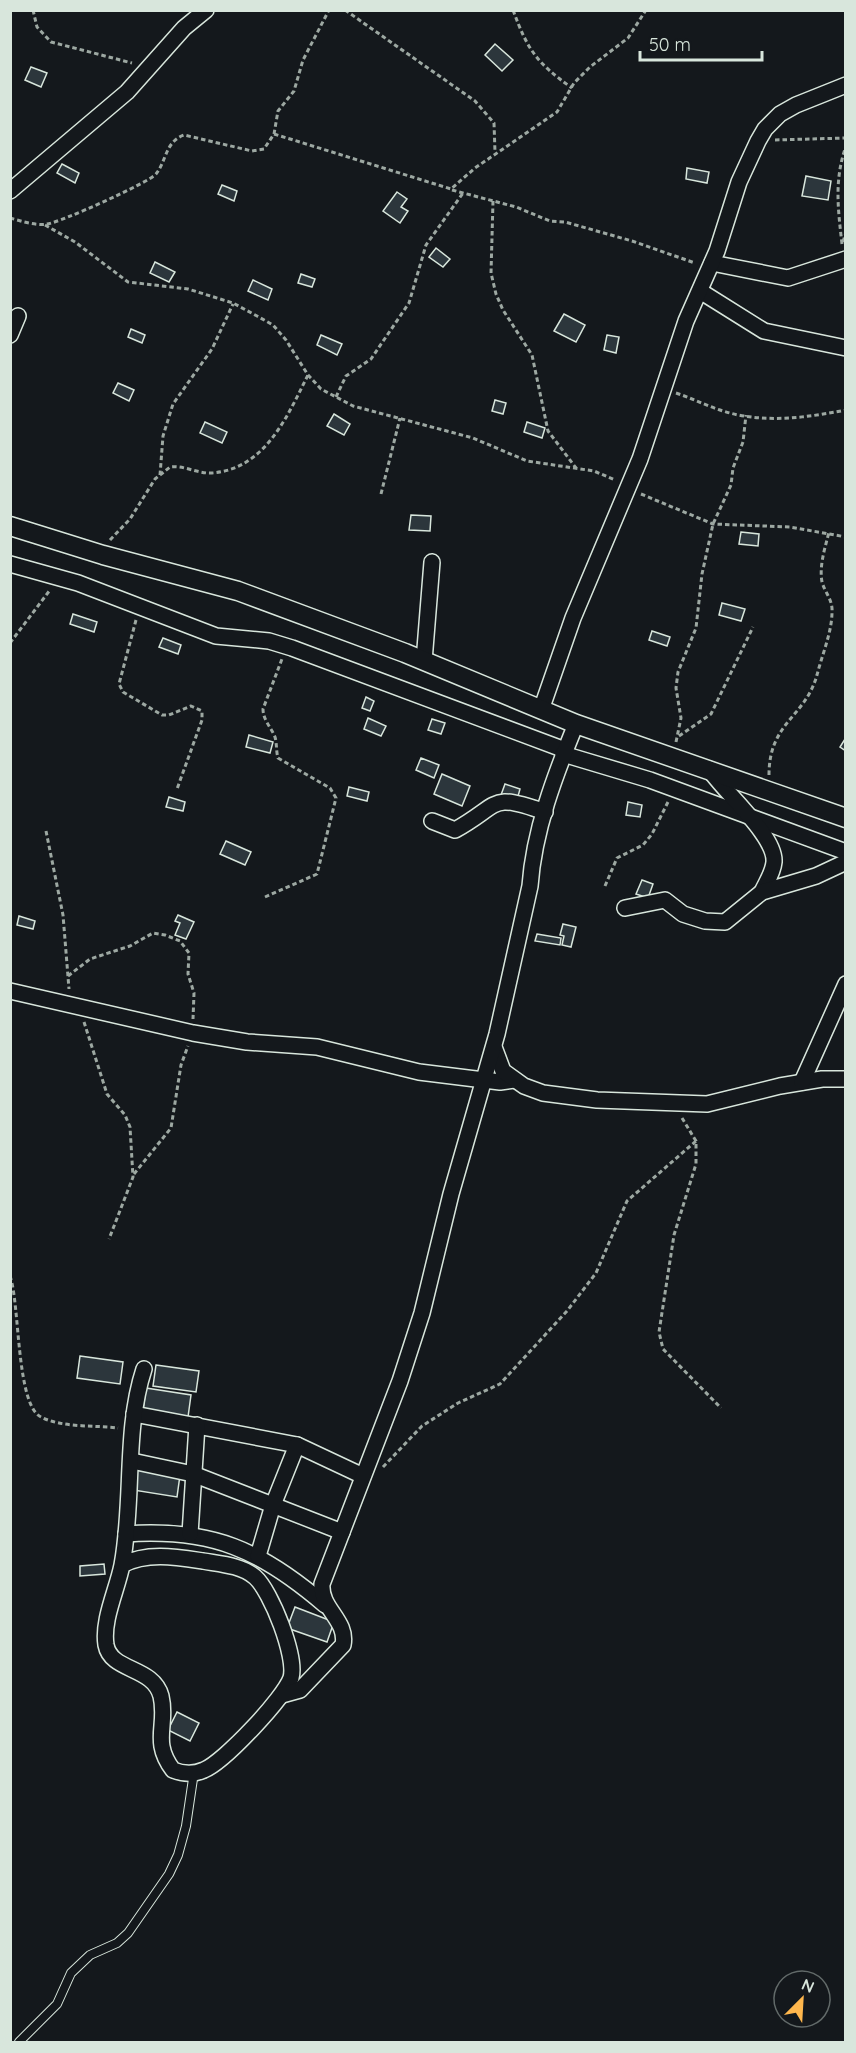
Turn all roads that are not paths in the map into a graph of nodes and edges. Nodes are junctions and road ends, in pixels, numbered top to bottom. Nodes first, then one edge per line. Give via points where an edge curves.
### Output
1 (206, 10) edge
2 (846, 85) edge
3 (10, 191) edge
4 (844, 251) edge
5 (710, 266) junction
6 (700, 291) junction
7 (18, 316) dead end
8 (10, 335) edge
9 (846, 348) edge
10 (10, 526) edge
11 (432, 562) dead end
12 (10, 564) edge
13 (424, 661) junction
14 (541, 710) junction
15 (576, 724) junction
16 (564, 752) junction
17 (709, 769) junction
18 (545, 812) junction
19 (750, 818) junction
20 (846, 818) edge
21 (432, 821) dead end
22 (846, 852) edge
23 (846, 862) edge
24 (762, 892) junction
25 (625, 908) dead end
26 (846, 984) edge
27 (10, 991) edge
28 (494, 1047) junction
29 (846, 1079) edge
30 (483, 1080) junction
31 (514, 1080) junction
32 (802, 1082) junction
33 (144, 1369) dead end
34 (134, 1413) junction
35 (197, 1425) junction
36 (297, 1445) junction
37 (132, 1461) junction
38 (193, 1474) junction
39 (364, 1474) junction
40 (273, 1505) junction
41 (342, 1532) junction
42 (126, 1534) junction
43 (190, 1534) junction
44 (258, 1556) junction
45 (122, 1565) junction
46 (325, 1605) junction
47 (282, 1695) junction
48 (194, 1772) junction
49 (19, 2043) edge

1 - 3 street via 184,28 127,92
2 - 5 street via 796,105 765,129 739,182
4 - 5 street via 788,278
5 - 6 street
6 - 9 street via 764,332
6 - 14 street
7 - 8 street
10 - 13 street via 238,591
11 - 13 street
12 - 16 street via 60,577 216,636 286,646
13 - 14 street
14 - 15 street
15 - 16 street
15 - 17 street
16 - 18 street
16 - 19 street
17 - 19 street
17 - 20 street
18 - 21 street via 508,801 493,803 455,830
18 - 28 street
19 - 22 street
19 - 24 street via 773,849 774,862
23 - 24 street via 816,876
24 - 25 street via 725,922 718,923 683,914 664,900
26 - 32 street
27 - 30 street via 192,1033 317,1047 419,1072
28 - 30 street
28 - 31 street via 503,1071
29 - 32 street
30 - 31 street
30 - 39 street via 422,1313
31 - 32 street via 543,1093 669,1104 707,1104
33 - 34 street
34 - 35 street
34 - 37 street
35 - 36 street
35 - 38 street
36 - 39 street
36 - 40 street
37 - 38 street
37 - 42 street
38 - 40 street
38 - 43 street
39 - 41 street
40 - 41 street
40 - 44 street
41 - 46 street via 322,1584
42 - 43 street
42 - 45 street
43 - 44 street
44 - 46 street
45 - 47 street via 143,1558 185,1558 235,1567 253,1576 266,1588 292,1656 291,1676
45 - 48 street via 106,1636 109,1655 149,1676 158,1687 162,1698 161,1752 172,1770
46 - 47 street via 343,1628 343,1645 300,1690
47 - 48 street via 228,1753 204,1770
48 - 49 lane via 186,1826 169,1874 128,1933 117,1943 90,1955 71,1973 57,2004

